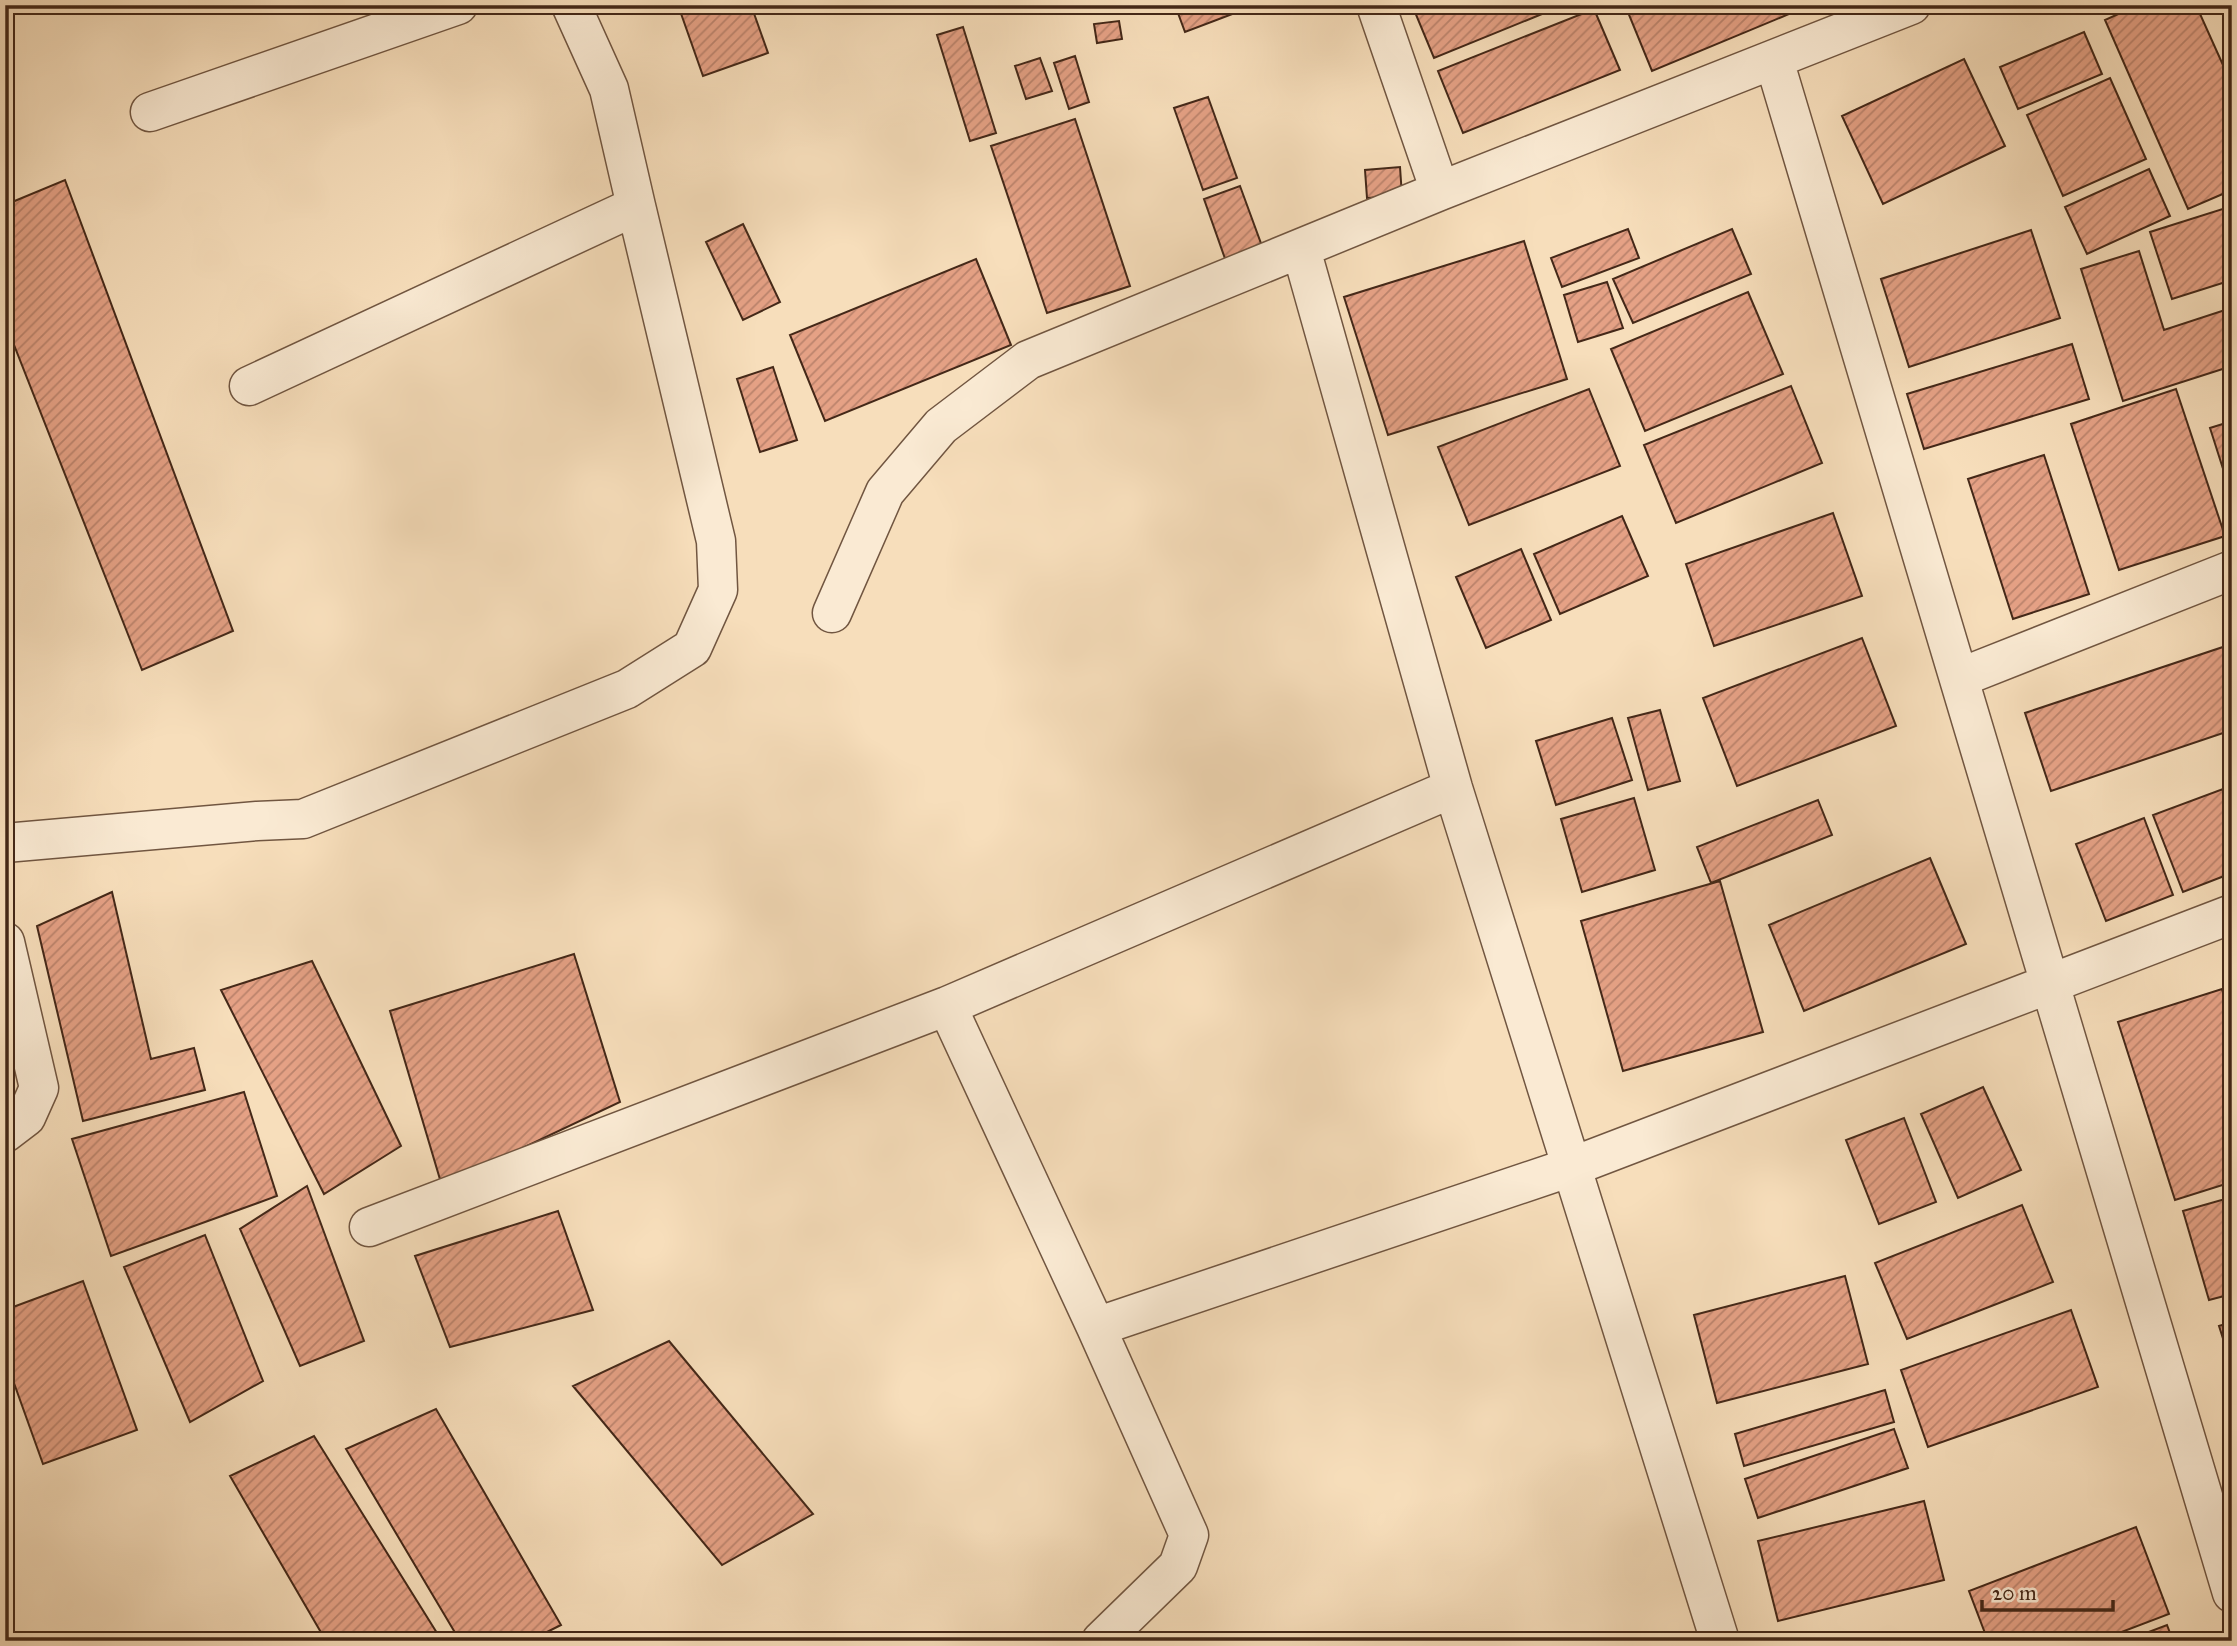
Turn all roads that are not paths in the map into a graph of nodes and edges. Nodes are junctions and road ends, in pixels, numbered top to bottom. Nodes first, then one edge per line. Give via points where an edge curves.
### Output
1 (458, 5) edge
2 (571, 5) edge
3 (1376, 5) edge
4 (1910, 5) edge
5 (1864, 14) edge
6 (1774, 60) junction
7 (150, 112) dead end
8 (1440, 191) junction
9 (636, 206) junction
10 (1301, 249) junction
11 (249, 386) dead end
12 (2232, 570) edge
13 (832, 613) dead end
14 (1959, 678) junction
15 (1453, 788) junction
16 (5, 843) edge
17 (2232, 914) edge
18 (5, 942) edge
19 (2050, 983) junction
20 (947, 1006) junction
21 (5, 1133) edge
22 (1571, 1167) junction
23 (369, 1227) dead end
24 (1096, 1327) junction
25 (2232, 1593) edge
26 (1101, 1641) edge
27 (1720, 1641) edge

1 - 7 street
2 - 9 street via 609,89
3 - 8 street
4 - 5 street
5 - 6 street
6 - 8 street
6 - 14 street
8 - 10 street
9 - 11 street
9 - 16 street via 716,541 718,590 692,648 627,690 303,819
10 - 13 street via 1028,360 941,426 885,492
10 - 15 street
12 - 14 street
14 - 19 street
15 - 20 street
15 - 22 street
17 - 19 street
18 - 21 street via 39,1088 26,1117
19 - 22 street
19 - 25 street
20 - 23 street
20 - 24 street
22 - 24 street
22 - 27 street
24 - 26 street via 1189,1535 1178,1566

